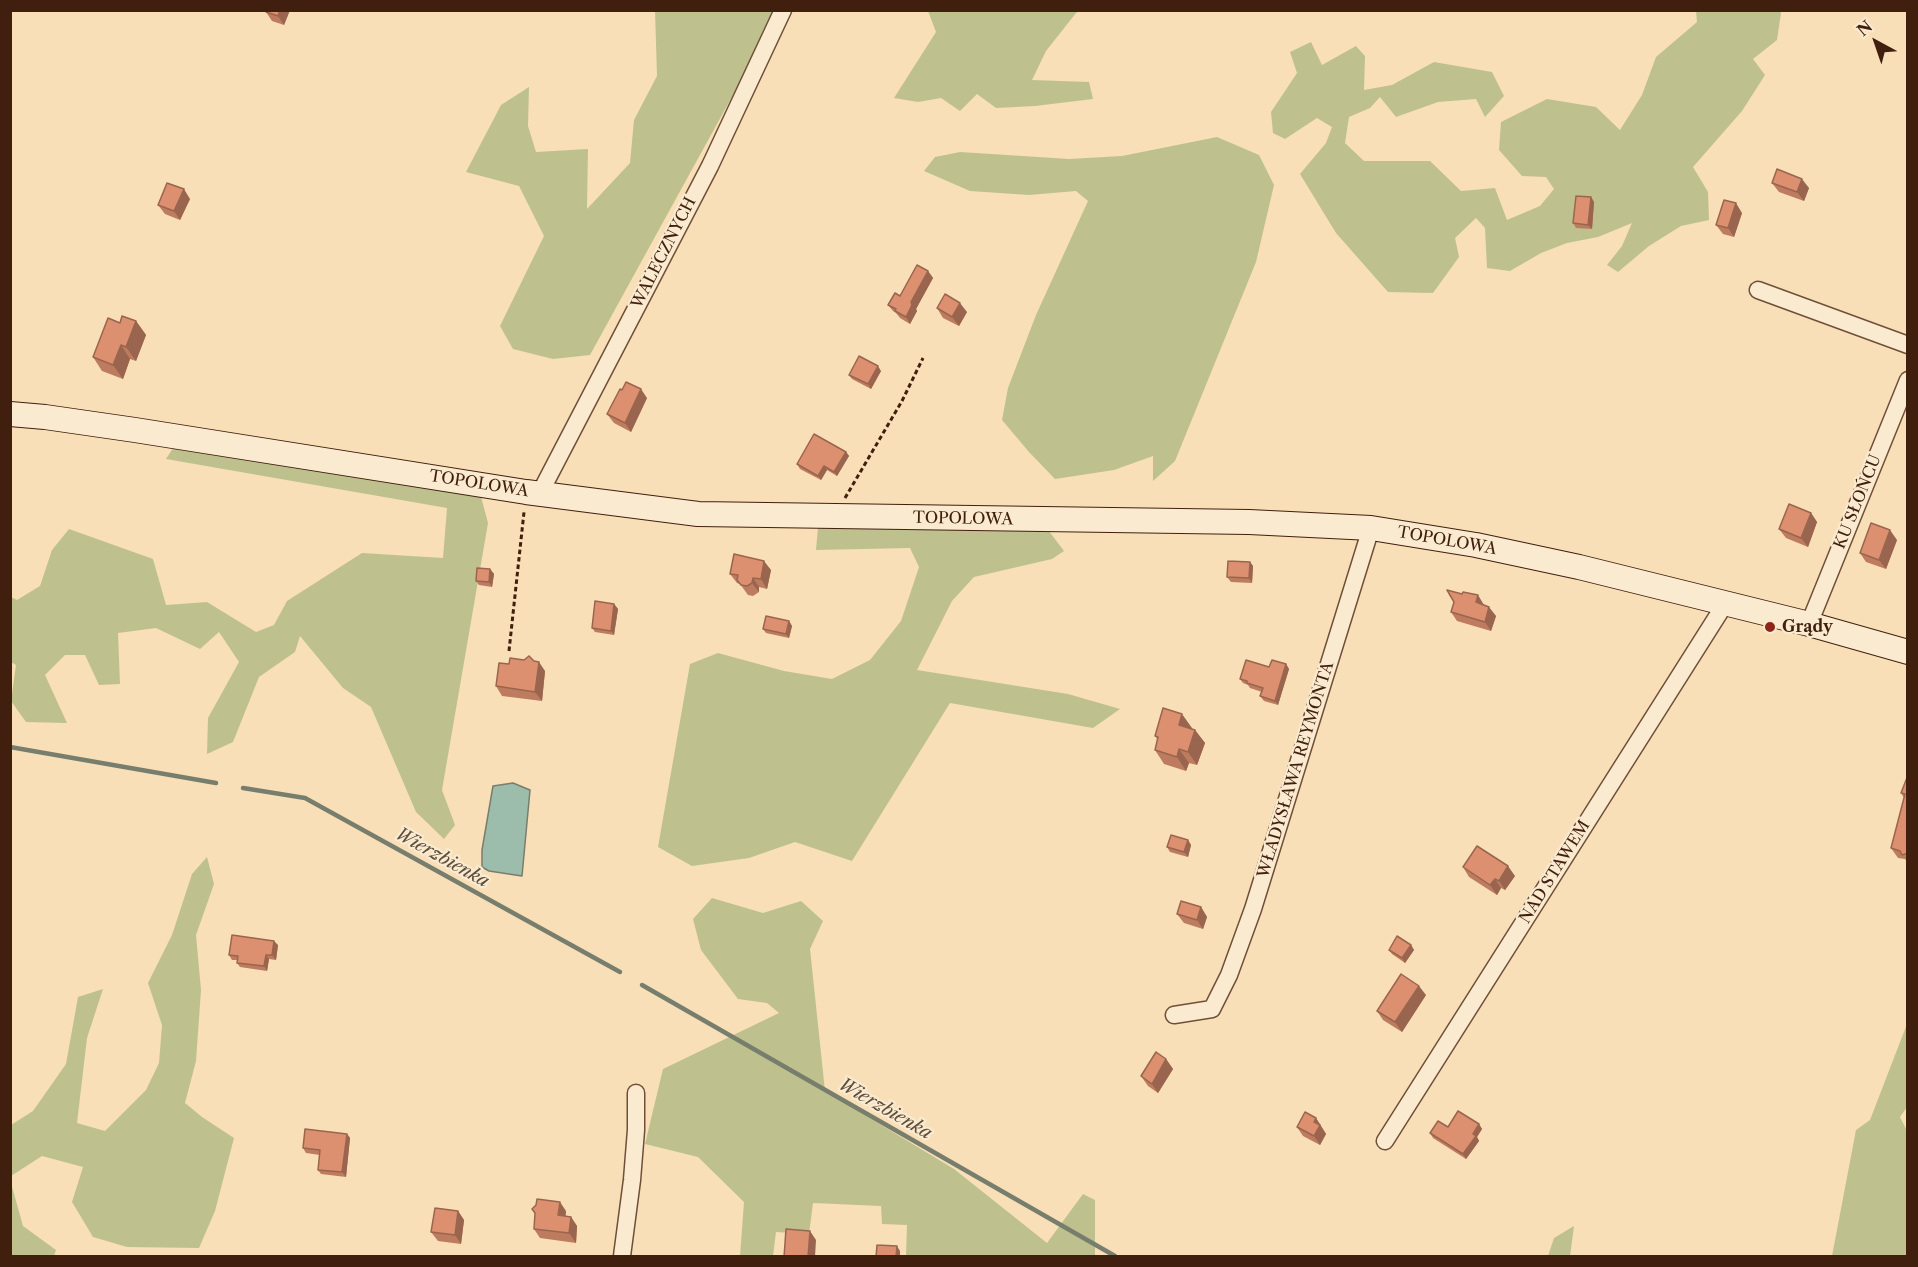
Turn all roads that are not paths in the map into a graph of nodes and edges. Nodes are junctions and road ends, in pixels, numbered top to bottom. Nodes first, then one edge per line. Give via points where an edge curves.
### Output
1 (783, 10) edge
2 (1758, 290) dead end
3 (1908, 345) edge
4 (1908, 380) edge
5 (10, 414) edge
6 (533, 493) junction
7 (1371, 528) junction
8 (1725, 604) junction
9 (1809, 624) junction
10 (1908, 652) edge
11 (1174, 1015) dead end
12 (636, 1093) dead end
13 (1385, 1141) dead end
14 (622, 1257) edge

1 - 6 street, WALECZNYCH via 710,166
2 - 3 street
4 - 9 street, KU SŁOŃCU
5 - 6 street, TOPOLOWA
6 - 7 street, TOPOLOWA via 698,514 1249,522
7 - 8 street, TOPOLOWA via 1579,567
7 - 11 street, WŁADYSŁAWA REYMONTA via 1229,975 1212,1009
8 - 9 street, TOPOLOWA
8 - 13 street, NAD STAWEM
9 - 10 street, TOPOLOWA
12 - 14 street via 636,1130

